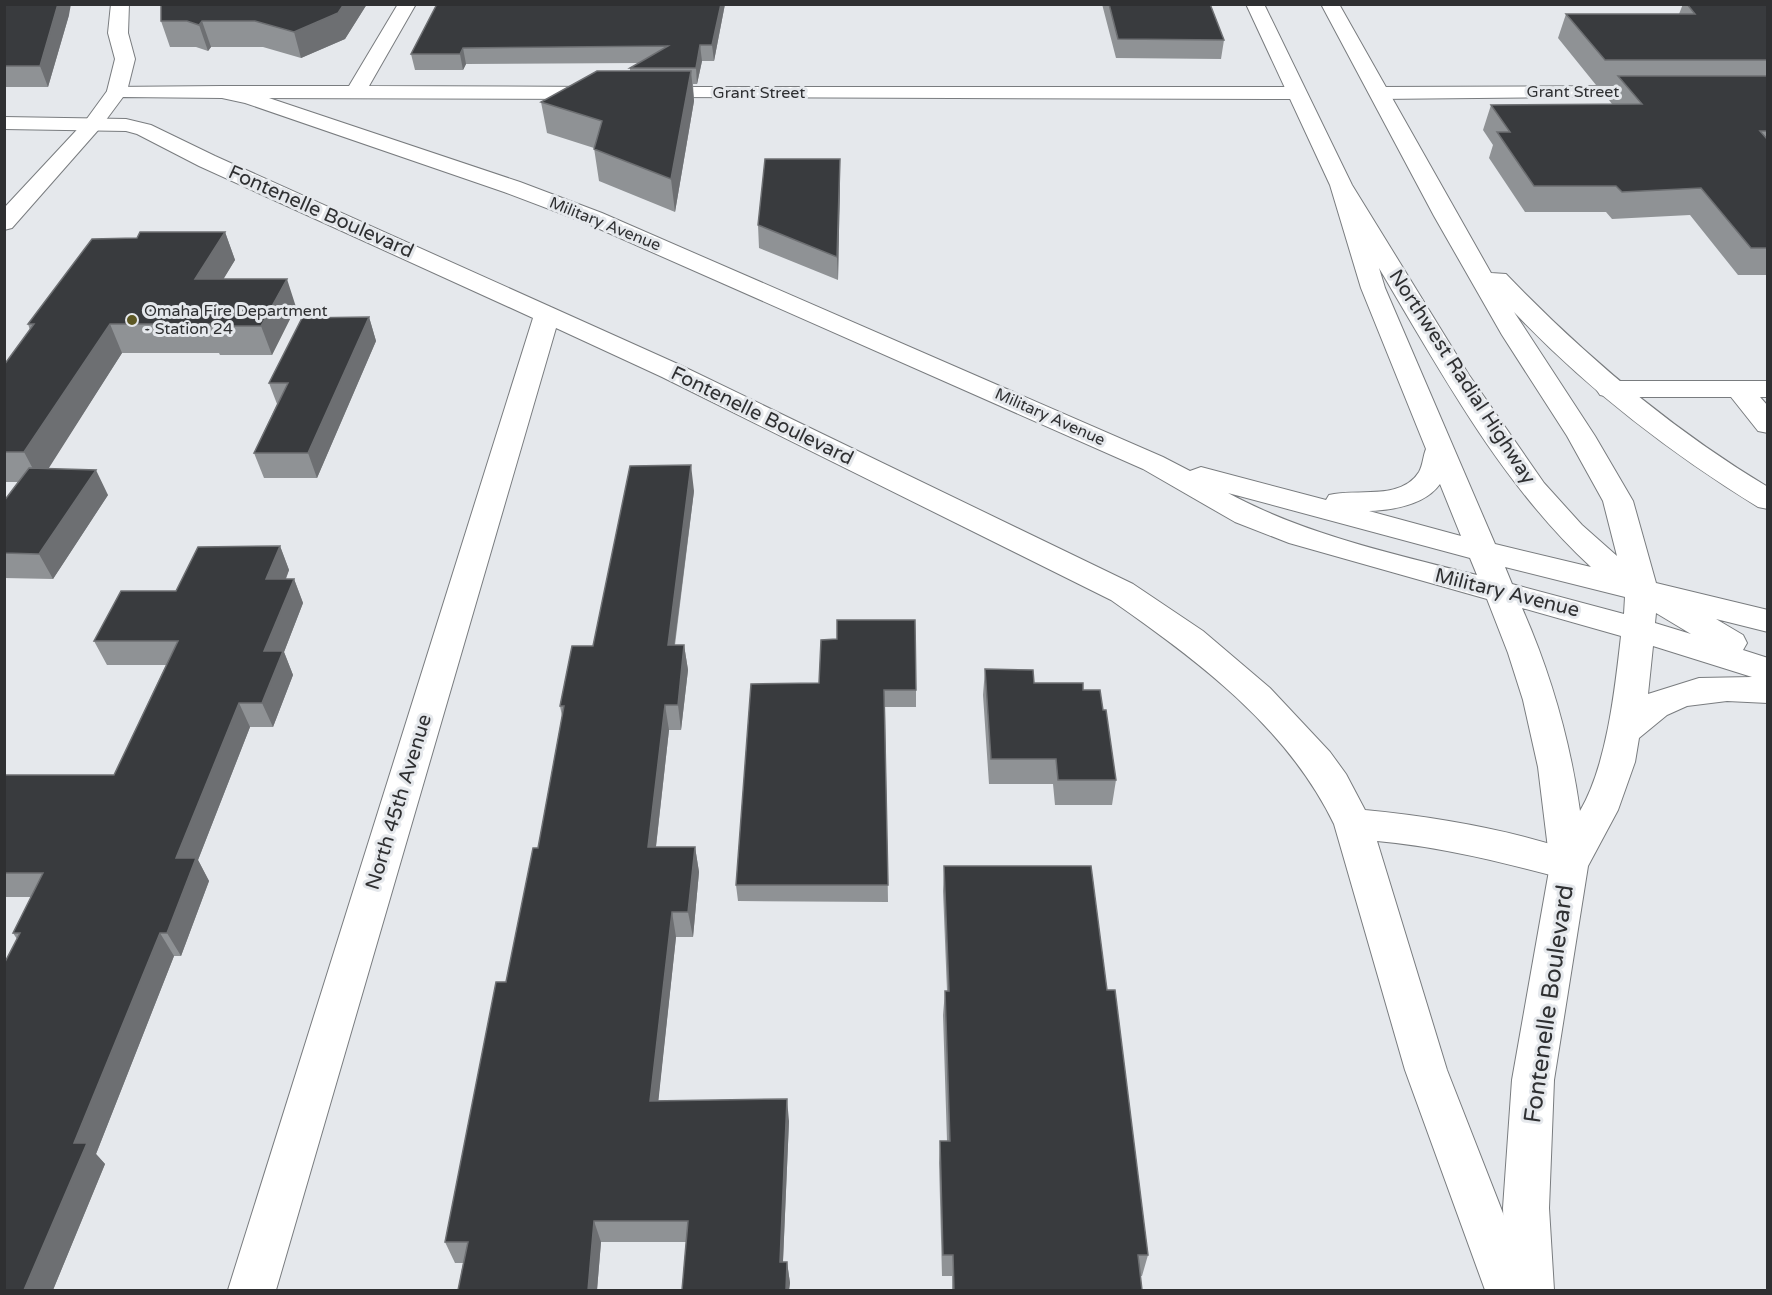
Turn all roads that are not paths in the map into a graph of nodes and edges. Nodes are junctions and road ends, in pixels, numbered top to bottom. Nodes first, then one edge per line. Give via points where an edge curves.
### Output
1 (120, 4) edge
2 (407, 4) edge
3 (1255, 4) edge
4 (1330, 4) edge
5 (117, 91) junction
6 (222, 92) junction
7 (1673, 92) edge
8 (355, 93) junction
9 (1295, 93) junction
10 (1379, 93) junction
11 (4, 123) edge
12 (93, 124) junction
13 (1341, 185) junction
14 (1446, 216) junction
15 (4, 223) edge
16 (547, 314) junction
17 (1610, 389) junction
18 (1739, 389) junction
19 (1767, 389) edge
20 (1767, 426) edge
21 (1439, 450) junction
22 (1153, 463) junction
23 (1290, 499) junction
24 (1767, 500) edge
25 (1481, 551) junction
26 (1499, 591) junction
27 (1642, 591) junction
28 (1767, 621) edge
29 (1640, 629) junction
30 (1767, 662) edge
31 (1767, 670) edge
32 (1767, 691) edge
33 (1623, 732) junction
34 (1353, 824) junction
35 (1569, 865) junction
36 (252, 1290) edge
37 (1509, 1290) edge
38 (1530, 1290) edge

1 - 5 main road via 118,33 126,59
2 - 8 main road
3 - 9 main road, Northwest Radial Highway
4 - 10 main road
5 - 6 main road, Military Avenue
5 - 12 main road
6 - 8 main road, Grant Street
6 - 22 main road, Military Avenue via 328,123 594,218
7 - 10 main road, Grant Street
8 - 9 main road, Grant Street
9 - 13 main road, Northwest Radial Highway
10 - 14 main road
11 - 12 main road
12 - 15 main road
12 - 16 main road, Fontenelle Boulevard via 144,129
13 - 21 main road via 1372,288
13 - 27 main road, Northwest Radial Highway via 1456,375 1534,490 1571,532
14 - 17 main road via 1520,304 1562,348
14 - 27 main road via 1617,501
16 - 34 main road, Fontenelle Boulevard via 1122,592 1191,639 1258,697 1317,762
16 - 36 main road, North 45th Avenue
17 - 18 main road
17 - 24 main road
18 - 19 main road
18 - 20 main road
21 - 23 main road via 1434,472 1425,484 1410,493 1357,502
21 - 25 main road
22 - 23 main road, Military Avenue
22 - 26 main road, Military Avenue via 1246,514 1300,536
23 - 25 main road, Military Avenue
25 - 26 main road
25 - 27 main road, Military Avenue
26 - 29 main road, Military Avenue
26 - 35 main road via 1540,700 1556,767
27 - 28 main road, Military Avenue
27 - 29 main road
27 - 30 main road, Northwest Radial Highway
29 - 31 main road, Military Avenue
29 - 33 main road
32 - 33 main road via 1716,688 1682,695 1659,703
33 - 35 main road via 1600,810
34 - 35 main road, Fontenelle Boulevard via 1418,830
34 - 37 main road, Fontenelle Boulevard via 1426,1070
35 - 38 main road, Fontenelle Boulevard via 1533,1080 1526,1208

